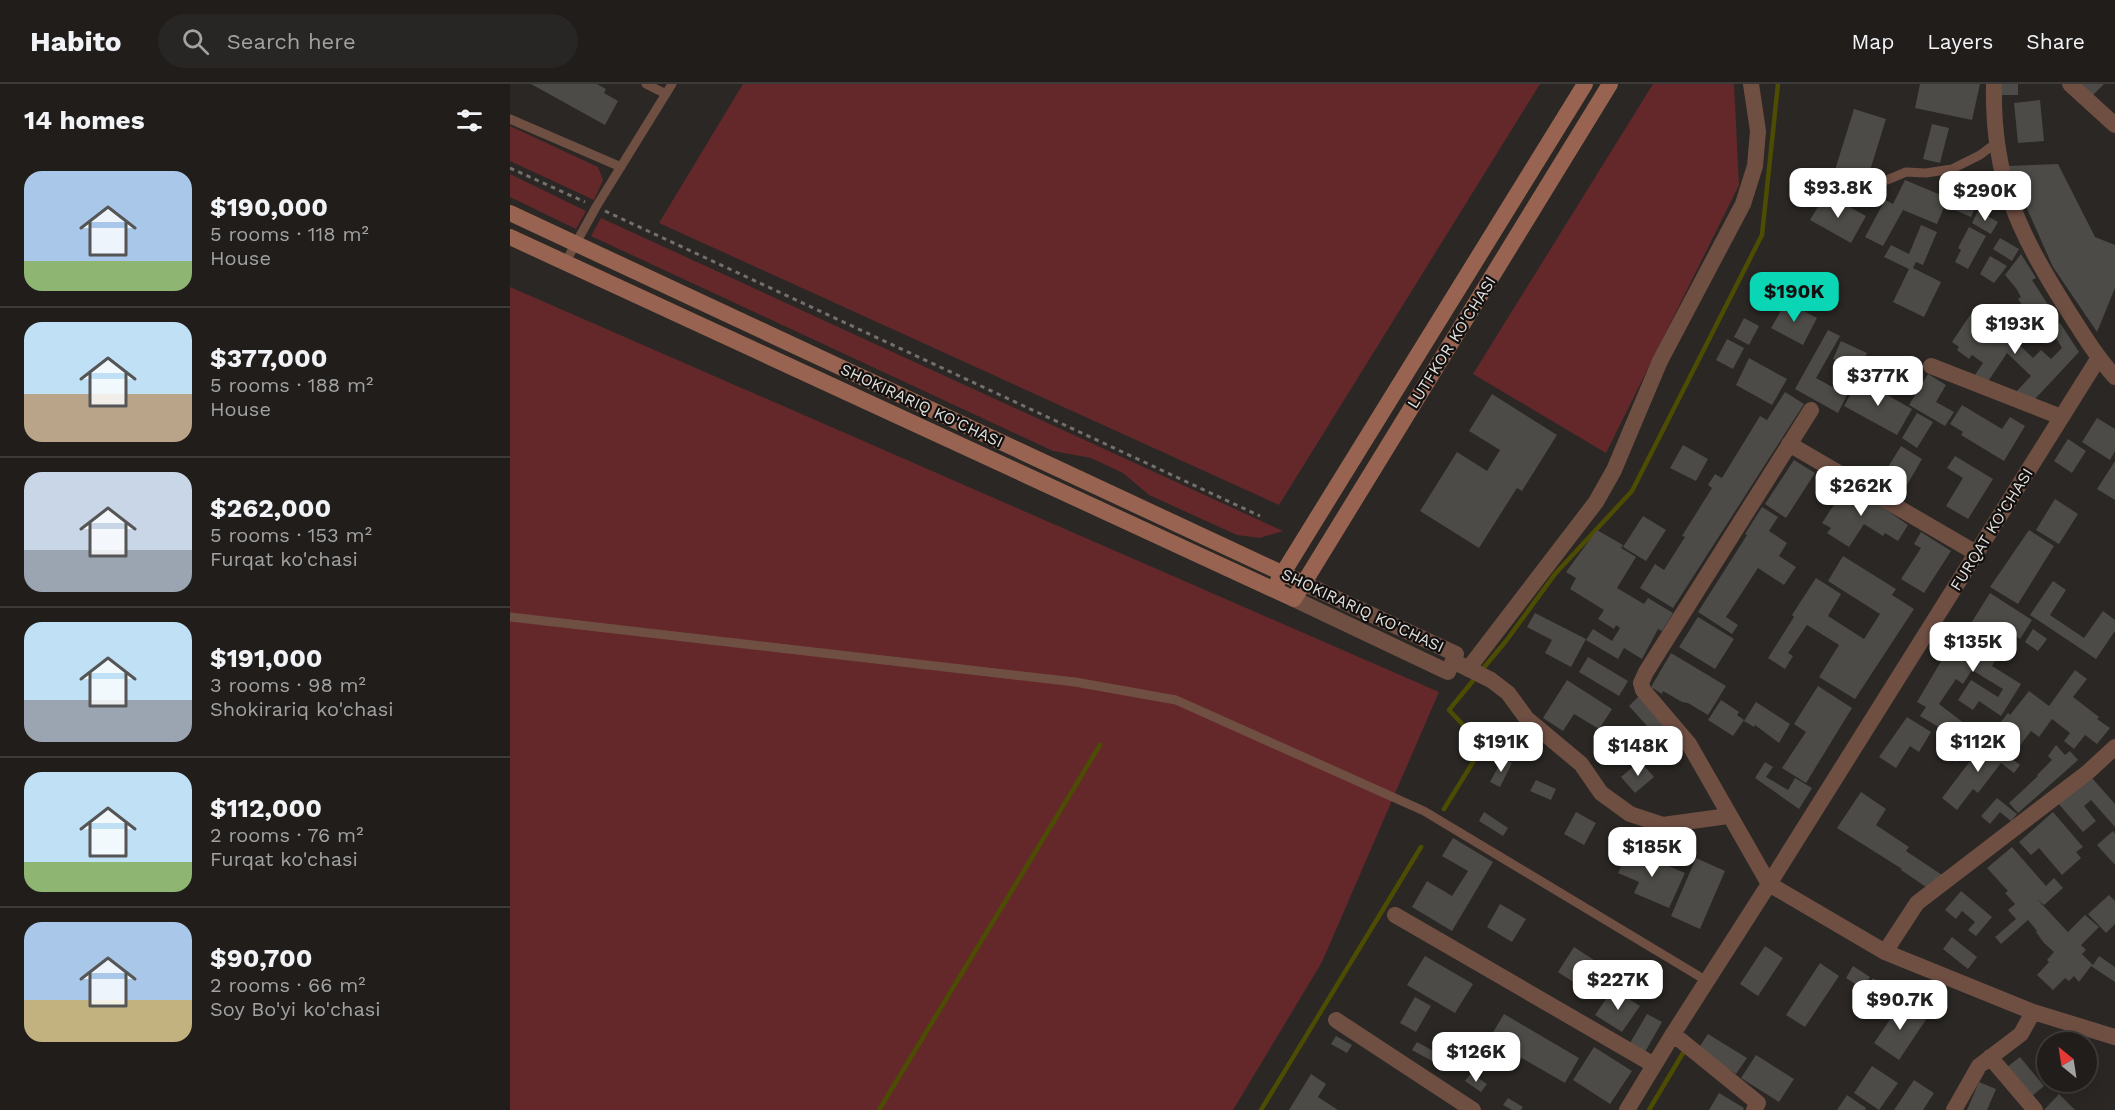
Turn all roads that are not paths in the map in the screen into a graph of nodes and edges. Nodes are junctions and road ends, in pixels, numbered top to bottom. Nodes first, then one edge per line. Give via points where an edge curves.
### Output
1 (646, 84) edge
2 (672, 84) edge
3 (1585, 84) edge
4 (1610, 84) edge
5 (1751, 84) edge
6 (1994, 84) edge
7 (2070, 84) edge
8 (666, 94) junction
9 (510, 119) edge
10 (2115, 125) edge
11 (1996, 142) junction
12 (621, 167) junction
13 (1887, 180) dead end
14 (510, 213) edge
15 (510, 237) edge
16 (576, 244) junction
17 (566, 263) junction
18 (2098, 358) junction
19 (1931, 366) dead end
20 (2115, 377) edge
21 (1811, 410) dead end
22 (2061, 417) junction
23 (1789, 444) junction
24 (1976, 553) junction
25 (1283, 573) junction
26 (1303, 583) junction
27 (1272, 590) junction
28 (1294, 599) junction
29 (510, 618) edge
30 (1453, 662) junction
31 (1468, 669) junction
32 (2115, 747) edge
33 (1728, 816) junction
34 (1769, 884) junction
35 (1395, 915) dead end
36 (1885, 952) junction
37 (1707, 981) junction
38 (2033, 1012) junction
39 (1336, 1020) dead end
40 (1673, 1034) junction
41 (2115, 1037) edge
42 (1990, 1057) junction
43 (1654, 1065) junction
44 (1473, 1110) edge
45 (1627, 1110) edge
46 (1754, 1110) edge
47 (1954, 1110) edge
48 (2035, 1110) edge

1 - 8 lane
2 - 8 lane
3 - 25 main road, LUTFKOR KO'CHASI
4 - 26 main road, LUTFKOR KO'CHASI
5 - 31 street via 1758,131 1755,166 1743,204 1660,361 1614,470 1596,502
6 - 11 street
7 - 10 street
8 - 12 lane
9 - 12 lane
11 - 13 lane via 1952,169 1906,172
11 - 18 street via 2008,195 2022,230
12 - 16 lane
14 - 16 main road, SHOKIRARIQ KO'CHASI
15 - 17 main road, SHOKIRARIQ KO'CHASI
16 - 17 lane
16 - 25 main road, SHOKIRARIQ KO'CHASI
17 - 27 main road, SHOKIRARIQ KO'CHASI
18 - 20 street
18 - 22 street, FURQAT KO'CHASI
19 - 22 street
21 - 23 street
22 - 24 street, FURQAT KO'CHASI
23 - 24 street
23 - 33 street via 1641,683 1648,697 1689,744
24 - 34 street, FURQAT KO'CHASI
25 - 26 main road, SHOKIRARIQ KO'CHASI
25 - 27 main road, LUTFKOR KO'CHASI
26 - 28 main road, LUTFKOR KO'CHASI
26 - 30 street, SHOKIRARIQ KO'CHASI via 1456,654
27 - 28 main road, SHOKIRARIQ KO'CHASI
28 - 30 street, SHOKIRARIQ KO'CHASI via 1448,672
29 - 37 lane via 1075,682 1176,700 1424,811
30 - 31 street
31 - 33 street via 1508,693 1527,718 1581,764 1601,794 1630,814 1663,825
32 - 36 street via 1917,903
33 - 34 street
34 - 36 street
34 - 37 street, FURQAT KO'CHASI
35 - 43 street
36 - 38 street
37 - 40 street, FURQAT KO'CHASI
38 - 41 street
38 - 42 street via 2021,1034
39 - 44 street
40 - 43 street, FURQAT KO'CHASI
40 - 46 street via 1758,1103
42 - 47 street via 1979,1066
42 - 48 street
43 - 45 street, FURQAT KO'CHASI

